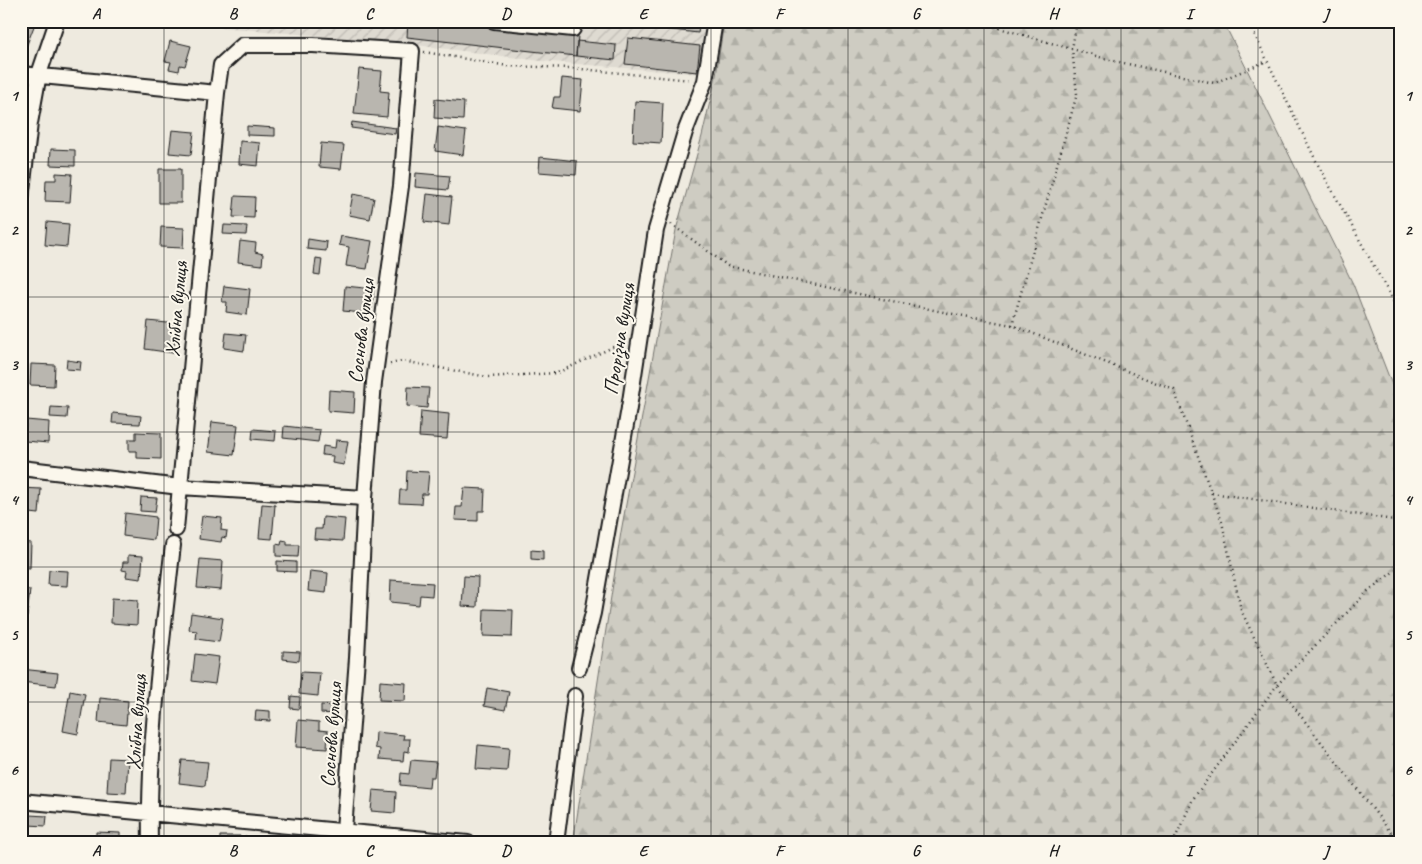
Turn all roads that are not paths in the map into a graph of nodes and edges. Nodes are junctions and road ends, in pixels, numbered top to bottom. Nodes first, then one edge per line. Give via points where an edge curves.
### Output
1 (57, 21) edge
2 (494, 21) edge
3 (574, 21) edge
4 (715, 21) edge
5 (21, 74) edge
6 (39, 74) junction
7 (217, 92) junction
8 (21, 199) edge
9 (21, 468) edge
10 (180, 486) junction
11 (365, 498) junction
12 (176, 529) dead end
13 (173, 545) dead end
14 (579, 668) dead end
15 (575, 696) dead end
16 (21, 801) edge
17 (150, 812) junction
18 (344, 836) edge
19 (150, 843) edge
20 (468, 843) edge
21 (556, 843) edge

1 - 6 street
2 - 3 street via 573,29
4 - 14 street, Прорізна вулиця via 705,81 659,216 593,613
5 - 6 street
6 - 7 street
6 - 8 street
7 - 10 street, Хлібна вулиця
7 - 11 street, Соснова вулиця via 221,65 244,45 412,51 401,186 376,367
9 - 10 street
10 - 11 street
10 - 12 street, Хлібна вулиця
11 - 18 street, Соснова вулиця
13 - 17 street, Хлібна вулиця via 158,681
15 - 21 street
16 - 17 street
17 - 18 street
17 - 19 street, Хлібна вулиця
18 - 20 street

